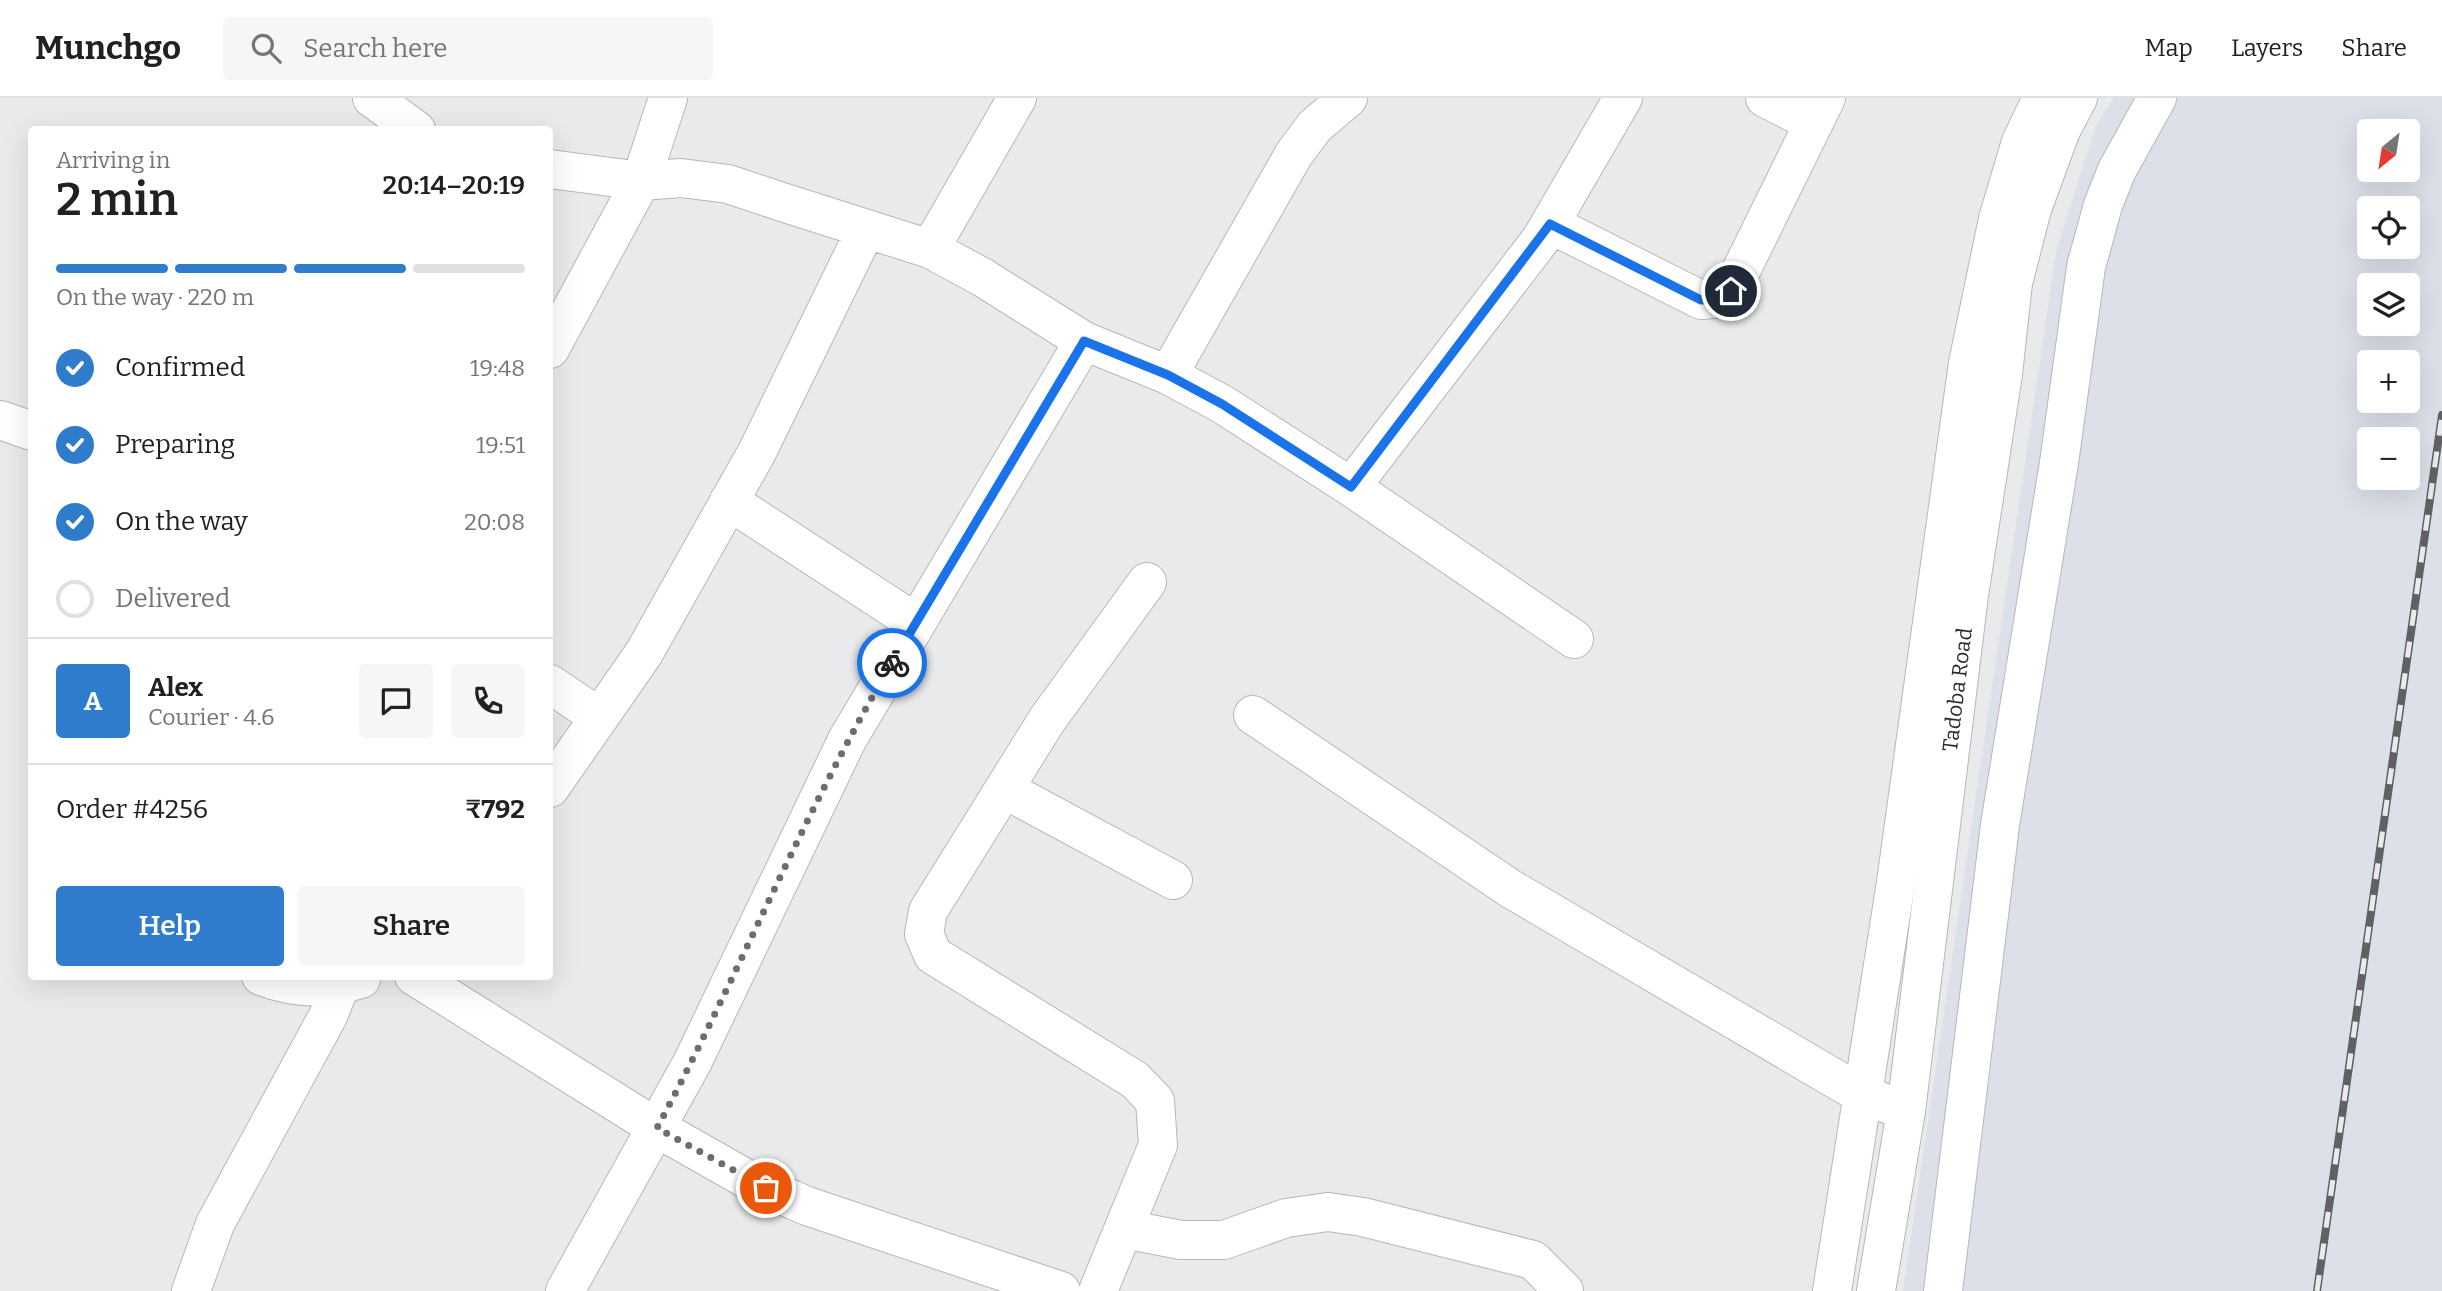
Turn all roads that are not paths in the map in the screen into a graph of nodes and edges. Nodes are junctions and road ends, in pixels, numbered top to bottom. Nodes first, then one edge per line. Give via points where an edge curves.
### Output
1 (372, 98) edge
2 (668, 98) edge
3 (1017, 98) edge
4 (1348, 98) edge
5 (1623, 98) edge
6 (1765, 98) edge
7 (2042, 98) edge
8 (2078, 98) edge
9 (2157, 98) edge
10 (1820, 111) edge
11 (410, 126) edge
12 (553, 169) edge
13 (641, 181) junction
14 (1550, 224) junction
15 (866, 229) junction
16 (930, 249) junction
17 (1084, 341) junction
18 (553, 343) edge
19 (1168, 375) junction
20 (0, 421) edge
21 (28, 430) edge
22 (1351, 487) junction
23 (729, 501) junction
24 (1147, 582) dead end
25 (916, 623) junction
26 (1574, 639) dead end
27 (553, 686) edge
28 (1253, 715) dead end
29 (599, 717) junction
30 (553, 784) edge
31 (1004, 789) junction
32 (1173, 880) dead end
33 (278, 980) edge
34 (351, 980) edge
35 (420, 980) edge
36 (1861, 1094) junction
37 (1906, 1111) junction
38 (657, 1128) junction
39 (1124, 1229) junction
40 (191, 1291) edge
41 (565, 1291) edge
42 (1061, 1291) edge
43 (1098, 1291) edge
44 (1564, 1291) edge
45 (1832, 1291) edge
46 (1875, 1291) edge
47 (1943, 1291) edge

1 - 11 street
2 - 13 street
3 - 16 street
4 - 19 street via 1315,126 1294,154
5 - 14 street
6 - 10 street
7 - 36 street, Tadoba Road via 2021,142 1997,219 1968,363 1896,882
8 - 37 street, Tadoba Road via 2032,209 2012,282
9 - 47 street via 2117,170 2086,267 2000,825
10 - 14 street via 1731,291 1723,298 1701,300
12 - 13 street
13 - 15 street via 681,178 727,184
13 - 18 street
14 - 22 street
15 - 16 street
15 - 23 street
16 - 17 street
17 - 19 street
17 - 25 street
19 - 22 street
20 - 21 street
22 - 26 street
23 - 25 street
23 - 29 street via 644,653
24 - 31 street via 1047,720
25 - 38 street via 847,740
27 - 29 street
28 - 36 street via 1511,889
29 - 30 street
31 - 32 street
31 - 39 street via 928,911 924,934 933,955 1135,1080 1156,1101 1158,1145
33 - 34 street via 312,988
34 - 40 street via 215,1224
35 - 38 street
36 - 37 street
36 - 45 street, Tadoba Road
37 - 46 street, Tadoba Road
38 - 41 street
38 - 42 street via 752,1182 807,1206
39 - 43 street
39 - 44 street via 1181,1240 1224,1240 1286,1217 1328,1212 1532,1260

